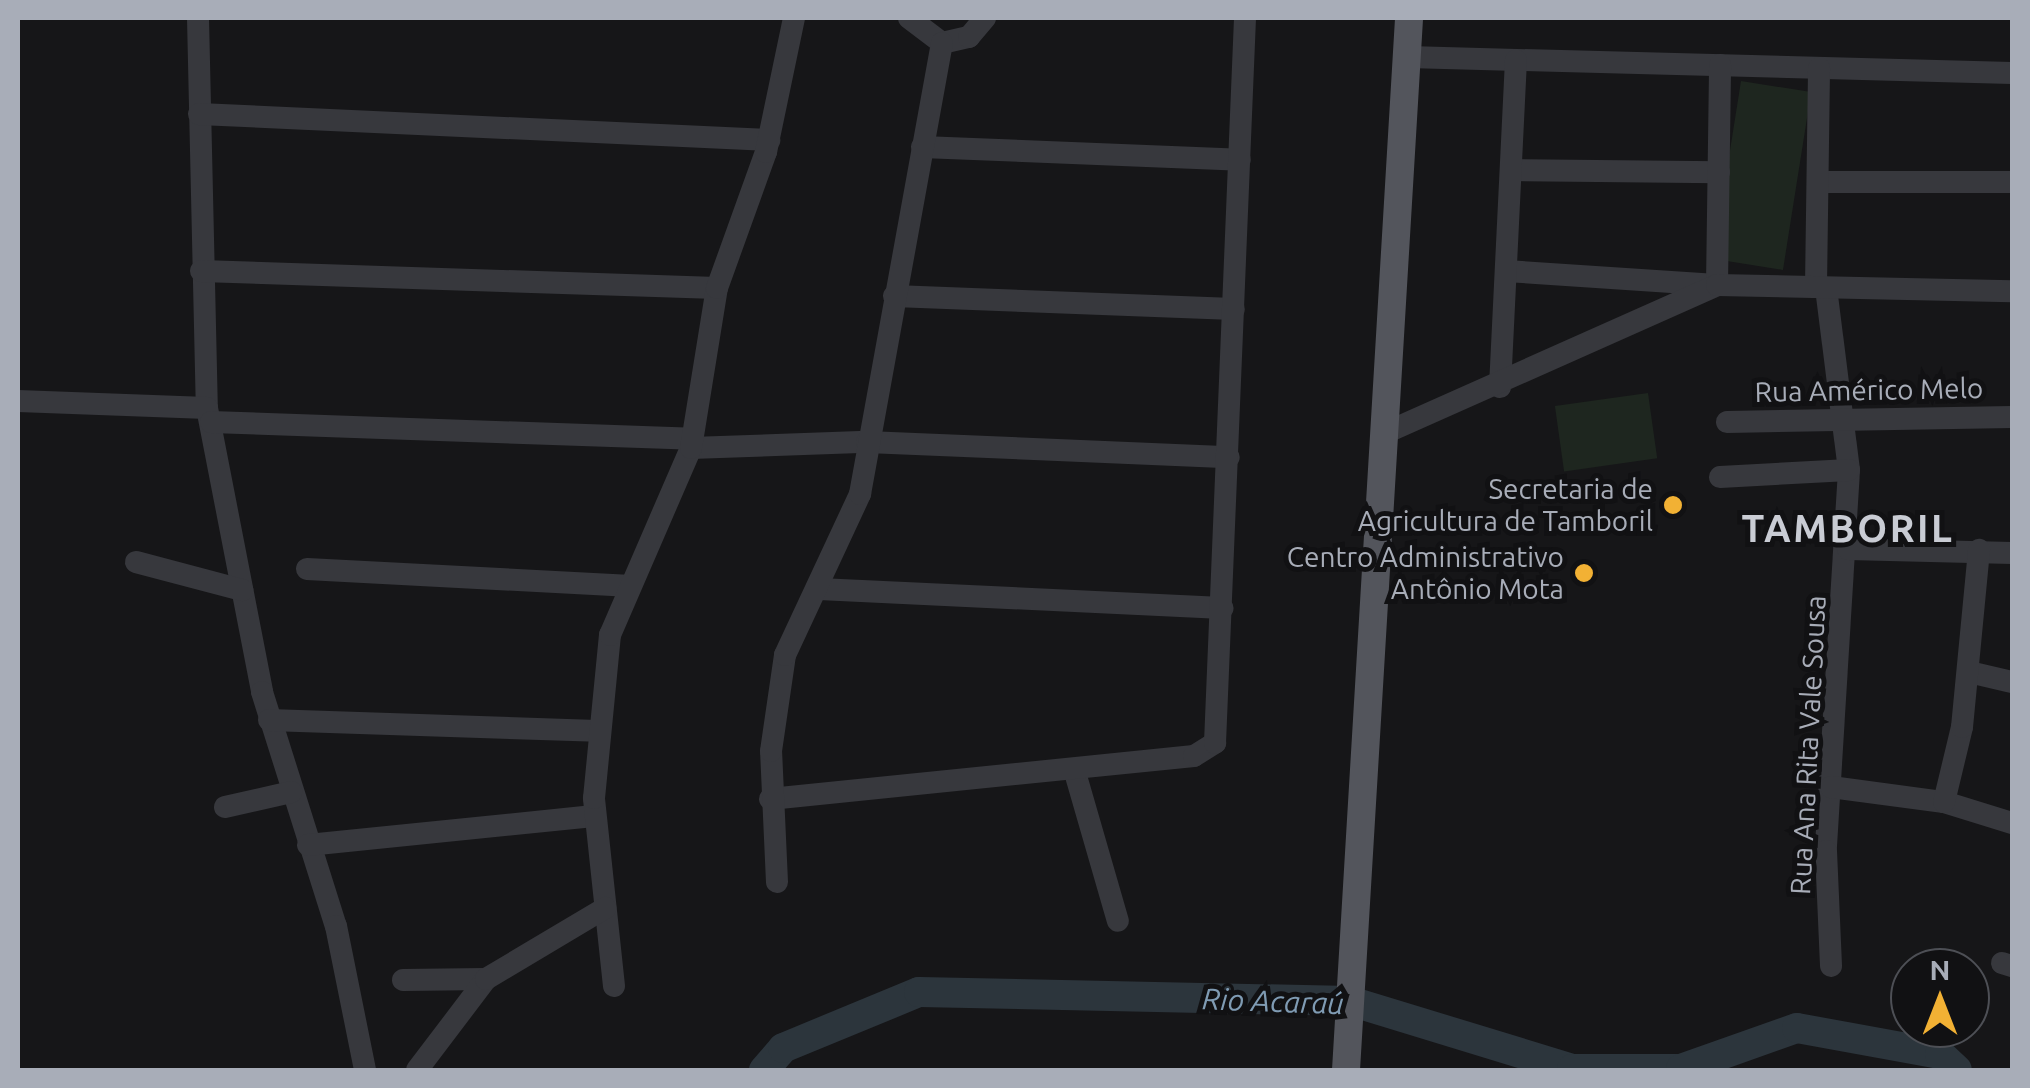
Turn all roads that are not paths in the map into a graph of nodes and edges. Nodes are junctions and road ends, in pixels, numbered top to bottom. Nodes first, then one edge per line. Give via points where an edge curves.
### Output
1 (198, 18) edge
2 (794, 18) edge
3 (908, 18) edge
4 (985, 18) edge
5 (1246, 18) edge
6 (1409, 18) edge
7 (942, 43) junction
8 (1408, 57) junction
9 (1516, 60) junction
10 (1720, 66) junction
11 (1820, 68) junction
12 (2012, 73) edge
13 (198, 114) junction
14 (769, 140) junction
15 (922, 147) junction
16 (1240, 160) junction
17 (1511, 170) junction
18 (1719, 172) junction
19 (1818, 182) junction
20 (2012, 182) edge
21 (200, 271) junction
22 (1506, 271) junction
23 (1717, 285) junction
24 (1821, 287) junction
25 (717, 288) junction
26 (2012, 291) edge
27 (894, 296) junction
28 (1234, 309) junction
29 (1500, 387) junction
30 (18, 400) edge
31 (209, 415) junction
32 (1846, 418) junction
33 (2012, 418) edge
34 (1728, 422) dead end
35 (1386, 433) junction
36 (867, 442) junction
37 (692, 443) junction
38 (1229, 458) junction
39 (1848, 470) junction
40 (1720, 477) dead end
41 (1848, 550) junction
42 (1978, 550) junction
43 (2012, 553) edge
44 (136, 562) dead end
45 (307, 569) dead end
46 (627, 586) junction
47 (819, 589) junction
48 (242, 590) junction
49 (1223, 608) junction
50 (1969, 672) junction
51 (2012, 682) edge
52 (269, 720) junction
53 (597, 732) junction
54 (1074, 768) junction
55 (1831, 787) junction
56 (291, 792) junction
57 (770, 799) junction
58 (1944, 802) junction
59 (225, 807) dead end
60 (594, 816) junction
61 (2012, 823) edge
62 (308, 845) junction
63 (776, 882) dead end
64 (605, 908) junction
65 (1118, 920) dead end
66 (1831, 966) dead end
67 (486, 979) junction
68 (404, 980) dead end
69 (614, 986) dead end
70 (365, 1070) edge
71 (417, 1070) edge
72 (1346, 1070) edge

1 - 13 street
2 - 14 street
3 - 7 street
4 - 7 street via 969,37
5 - 16 street
6 - 8 main road
7 - 15 street
8 - 9 street
8 - 35 main road
9 - 10 street
9 - 17 street
10 - 11 street
10 - 18 street
11 - 12 street
11 - 19 street, Rua Ana Rita Vale Sousa
13 - 14 street
13 - 21 street
14 - 25 street
15 - 16 street
15 - 27 street
16 - 28 street
17 - 18 street
17 - 22 street
18 - 23 street
19 - 20 street
19 - 24 street, Rua Ana Rita Vale Sousa
21 - 25 street
21 - 31 street
22 - 23 street
22 - 29 street
23 - 24 street
23 - 29 street
24 - 26 street
24 - 32 street, Rua Ana Rita Vale Sousa
25 - 37 street
27 - 28 street
27 - 36 street
28 - 38 street
29 - 35 street
30 - 31 street
31 - 37 street
31 - 48 street
32 - 33 street, Rua Américo Melo
32 - 34 street, Rua Américo Melo
32 - 39 street, Rua Ana Rita Vale Sousa
35 - 72 main road
36 - 37 street
36 - 38 street
36 - 47 street via 860,494
37 - 46 street
38 - 49 street
39 - 40 street
39 - 41 street, Rua Ana Rita Vale Sousa
41 - 42 street
41 - 55 street, Rua Ana Rita Vale Sousa
42 - 43 street
42 - 50 street
44 - 48 street
45 - 46 street
46 - 53 street
47 - 49 street
47 - 57 street via 786,656
48 - 52 street
49 - 54 street via 1211,748
50 - 51 street
50 - 58 street
52 - 53 street
52 - 56 street
53 - 60 street
54 - 57 street
54 - 65 street
55 - 58 street
55 - 66 street, Rua Ana Rita Vale Sousa
56 - 59 street
56 - 62 street
57 - 63 street
58 - 61 street
60 - 62 street
60 - 64 street
62 - 70 street via 336,926
64 - 67 street
64 - 69 street
67 - 68 street
67 - 71 street

